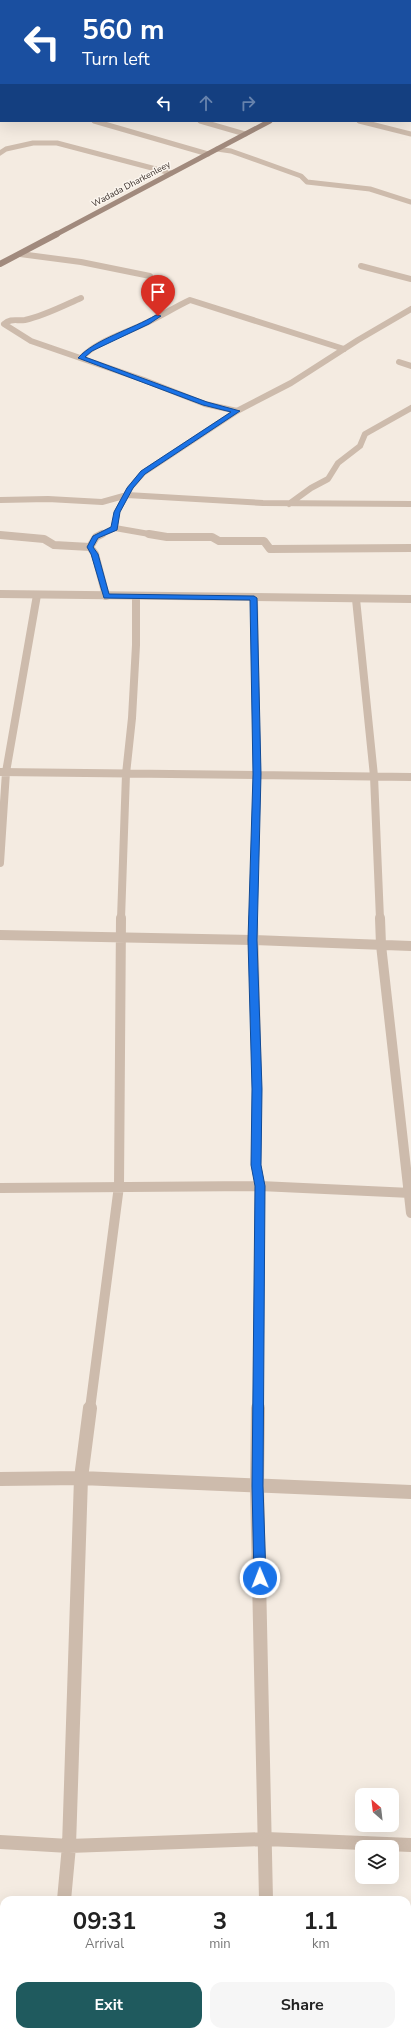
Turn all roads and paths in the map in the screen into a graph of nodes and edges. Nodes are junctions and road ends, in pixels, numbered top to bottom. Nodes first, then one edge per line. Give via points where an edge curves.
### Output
1 (97, 122) edge
2 (203, 122) edge
3 (268, 122) edge
4 (363, 122) edge
5 (245, 134) junction
6 (411, 134) edge
7 (217, 149) junction
8 (0, 153) edge
9 (208, 154) junction
10 (171, 173) junction
11 (411, 202) edge
12 (20, 254) junction
13 (0, 264) edge
14 (361, 266) dead end
15 (150, 276) dead end
16 (411, 279) edge
17 (81, 298) dead end
18 (411, 309) edge
19 (344, 349) junction
20 (81, 358) junction
21 (399, 362) dead end
22 (411, 366) edge
23 (411, 408) edge
24 (237, 411) junction
25 (127, 495) junction
26 (0, 500) edge
27 (289, 504) junction
28 (411, 504) edge
29 (115, 528) junction
30 (0, 534) edge
31 (90, 547) junction
32 (411, 548) edge
33 (0, 594) edge
34 (36, 595) junction
35 (106, 596) junction
36 (136, 597) junction
37 (254, 598) junction
38 (356, 599) junction
39 (411, 599) edge
40 (3, 772) edge
41 (126, 774) junction
42 (257, 774) junction
43 (374, 776) junction
44 (411, 777) edge
45 (0, 863) edge
46 (0, 935) edge
47 (120, 937) junction
48 (252, 940) junction
49 (381, 945) junction
50 (411, 946) edge
51 (119, 1186) junction
52 (260, 1186) junction
53 (0, 1188) edge
54 (410, 1193) edge
55 (411, 1213) edge
56 (81, 1478) junction
57 (0, 1479) edge
58 (257, 1486) junction
59 (411, 1492) edge
60 (266, 1839) junction
61 (0, 1842) edge
62 (411, 1845) edge
63 (69, 1846) junction
64 (64, 1896) edge
65 (266, 1896) edge

1 - 9 street
2 - 5 street
3 - 5 main road, Wadada Dharkenleey
4 - 6 street
5 - 7 main road, Wadada Dharkenleey
7 - 9 main road, Wadada Dharkenleey
7 - 11 street via 231,151 301,176 307,182 370,189
8 - 10 street via 6,149 33,143 57,143
9 - 10 main road, Wadada Dharkenleey
10 - 12 main road, Wadada Dharkenleey
12 - 13 main road, Wadada Dharkenleey
12 - 15 street via 87,263
14 - 16 street
17 - 20 street via 47,313 24,320 9,320 4,324 31,341
18 - 19 street
19 - 20 street via 190,300 90,350
19 - 24 street via 291,383
20 - 24 street via 206,404
21 - 22 street
23 - 27 street via 365,434 360,446 338,463 328,479
24 - 25 street via 143,473
25 - 26 street via 102,502
25 - 27 street
25 - 29 street via 117,512
27 - 28 street
29 - 31 street via 96,537
29 - 32 street via 167,537 264,541 270,549
30 - 31 street via 44,539 54,545
31 - 35 street via 95,554
33 - 34 street
34 - 35 street
34 - 40 street
35 - 36 street
36 - 37 street
36 - 41 street via 132,718
37 - 38 street
37 - 42 street
38 - 39 street
38 - 43 street
40 - 41 street
40 - 45 street
41 - 42 street
41 - 47 street
42 - 43 street
42 - 48 street
43 - 44 street
43 - 49 street
46 - 47 street
47 - 48 street
47 - 51 street
48 - 49 street
48 - 52 street via 257,1089 256,1165
49 - 50 street
49 - 54 street
51 - 52 street
51 - 53 street
51 - 56 street
52 - 54 street
52 - 58 street
54 - 55 street
56 - 57 street
56 - 58 street
56 - 63 street
58 - 59 street
58 - 60 street
60 - 62 street
60 - 63 street
60 - 65 street
61 - 63 street
63 - 64 street

